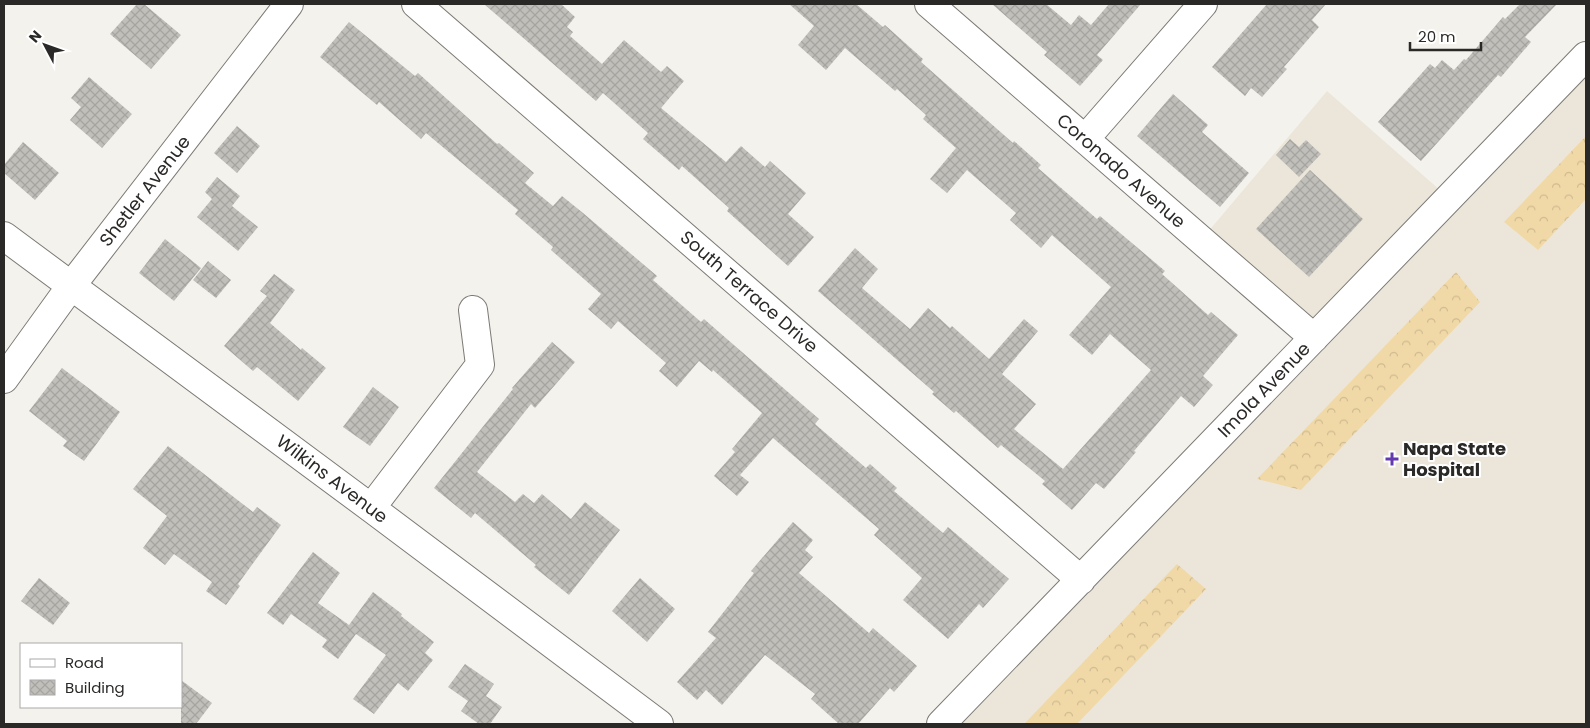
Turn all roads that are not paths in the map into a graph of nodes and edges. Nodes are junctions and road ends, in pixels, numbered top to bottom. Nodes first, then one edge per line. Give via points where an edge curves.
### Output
1 (289, 4) edge
2 (416, 4) edge
3 (929, 4) edge
4 (1203, 4) edge
5 (1586, 56) edge
6 (1085, 140) junction
7 (4, 236) edge
8 (71, 286) junction
9 (473, 310) dead end
10 (1314, 338) junction
11 (4, 379) edge
12 (371, 508) junction
13 (1081, 580) junction
14 (659, 724) edge
15 (941, 724) edge

1 - 8 street, Shetler Avenue
2 - 13 street, South Terrace Drive
3 - 6 street, Coronado Avenue
4 - 6 street
5 - 10 street, Imola Avenue
6 - 10 street, Coronado Avenue
7 - 8 street, Wilkins Avenue
8 - 11 street, Shetler Avenue
8 - 12 street, Wilkins Avenue
9 - 12 street via 480,365
10 - 13 street, Imola Avenue
12 - 14 street, Wilkins Avenue
13 - 15 street, Imola Avenue

